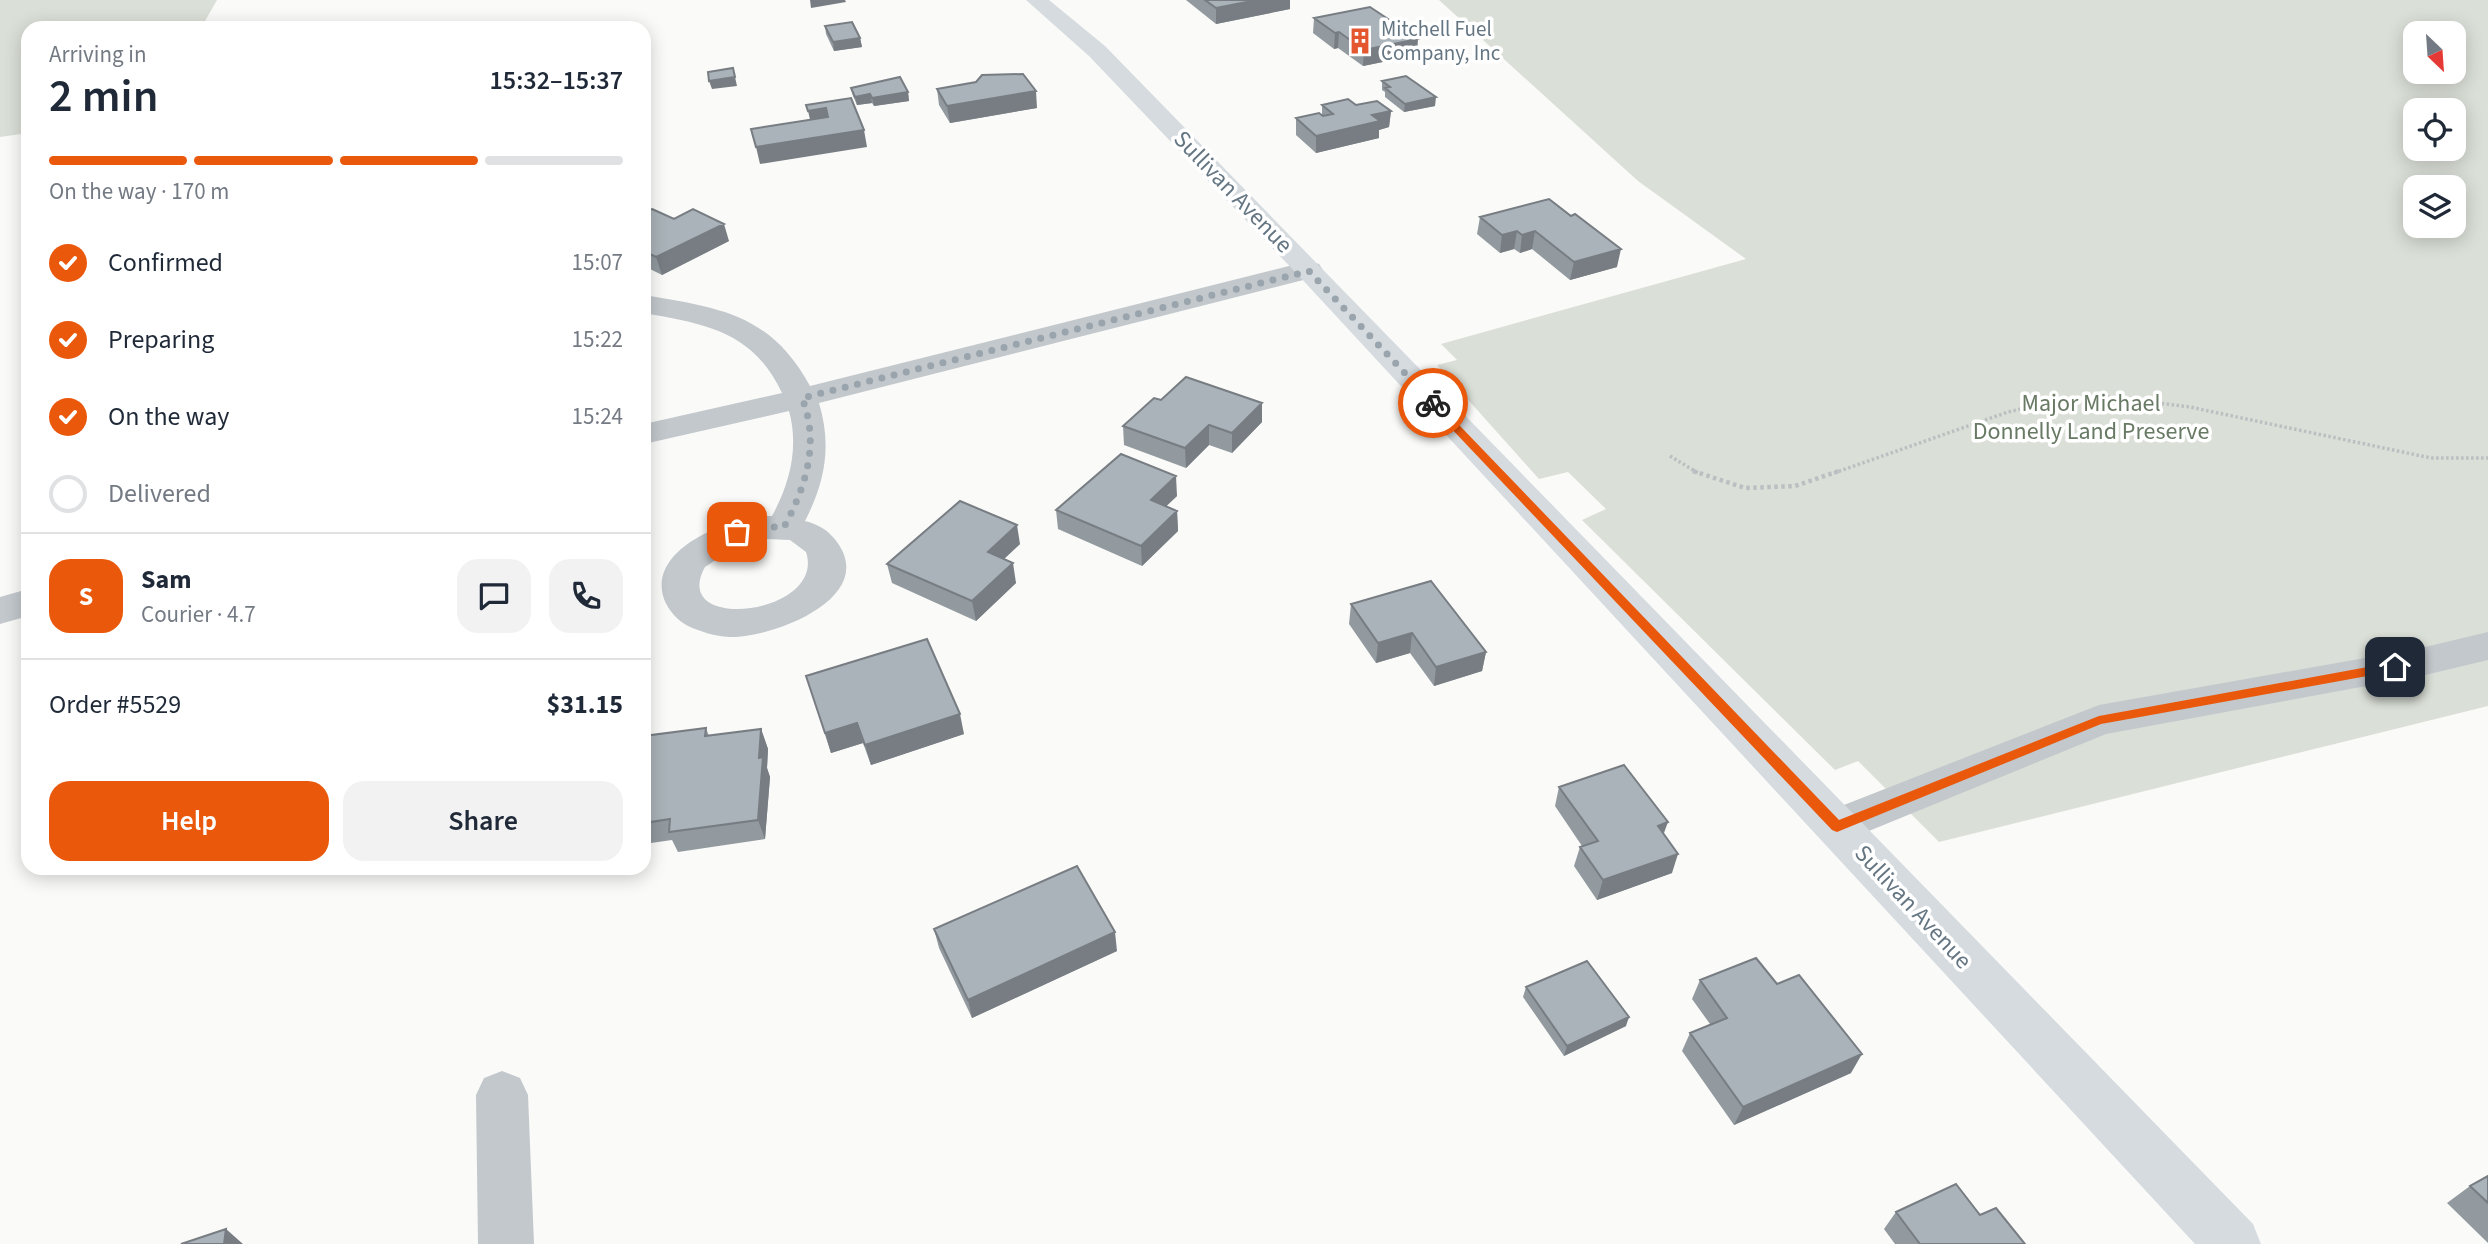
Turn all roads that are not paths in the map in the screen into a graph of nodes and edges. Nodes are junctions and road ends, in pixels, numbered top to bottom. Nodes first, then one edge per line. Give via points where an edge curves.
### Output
1 (1036, 0) edge
2 (1309, 271) junction
3 (651, 305) edge
4 (802, 398) junction
5 (651, 432) edge
6 (784, 527) dead end
7 (21, 604) edge
8 (0, 611) edge
9 (2488, 646) edge
10 (1837, 826) junction
11 (502, 1095) dead end
12 (506, 1244) edge
13 (2233, 1244) edge

1 - 2 main road, Sullivan Avenue via 1097,51
2 - 4 street
2 - 10 main road, Sullivan Avenue
3 - 4 street via 720,320 757,338 786,370
4 - 5 street
4 - 6 street via 811,432 810,459 805,483
7 - 8 street
9 - 10 street via 2099,720
10 - 13 main road, Sullivan Avenue
11 - 12 street

